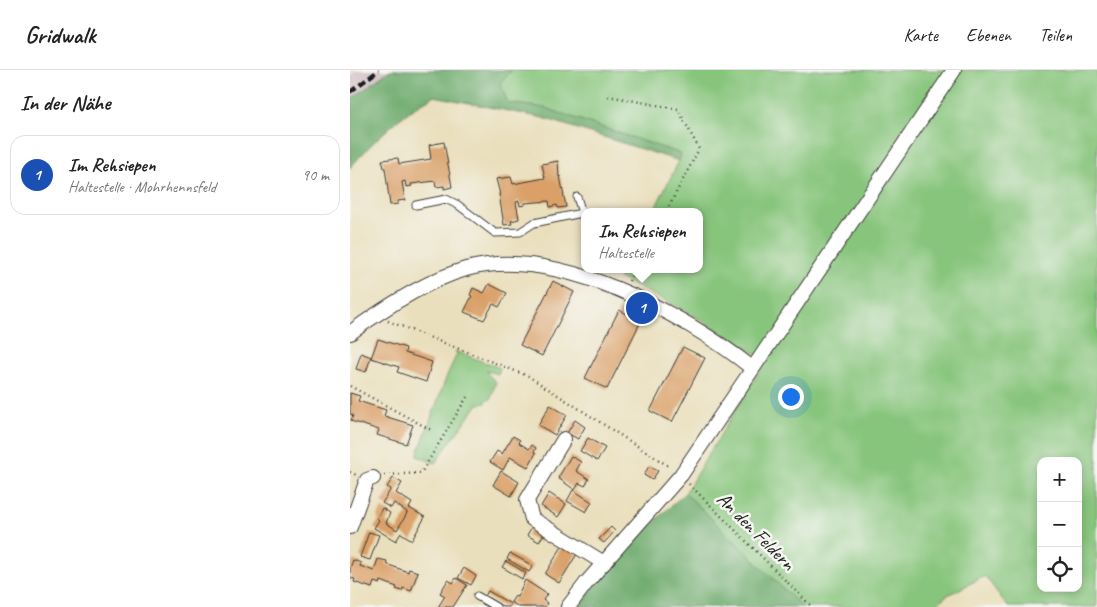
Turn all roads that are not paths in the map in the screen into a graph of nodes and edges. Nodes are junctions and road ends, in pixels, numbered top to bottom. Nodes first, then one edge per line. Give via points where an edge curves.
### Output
1 (954, 70) edge
2 (577, 197) dead end
3 (416, 205) dead end
4 (581, 210) edge
5 (581, 216) edge
6 (581, 272) edge
7 (586, 273) edge
8 (350, 334) edge
9 (752, 368) junction
10 (564, 439) dead end
11 (373, 478) road end
12 (350, 527) edge
13 (604, 563) junction
14 (478, 596) dead end
15 (496, 607) edge
16 (568, 607) edge

1 - 9 street
2 - 4 lane
3 - 5 lane via 446,200 458,205 494,233 520,232 534,223
6 - 8 street via 535,265 497,264 466,269 431,283
7 - 9 street via 692,327
9 - 13 street via 681,475
10 - 13 street via 527,500 532,519
11 - 12 street via 366,480
13 - 16 street
14 - 15 lane

